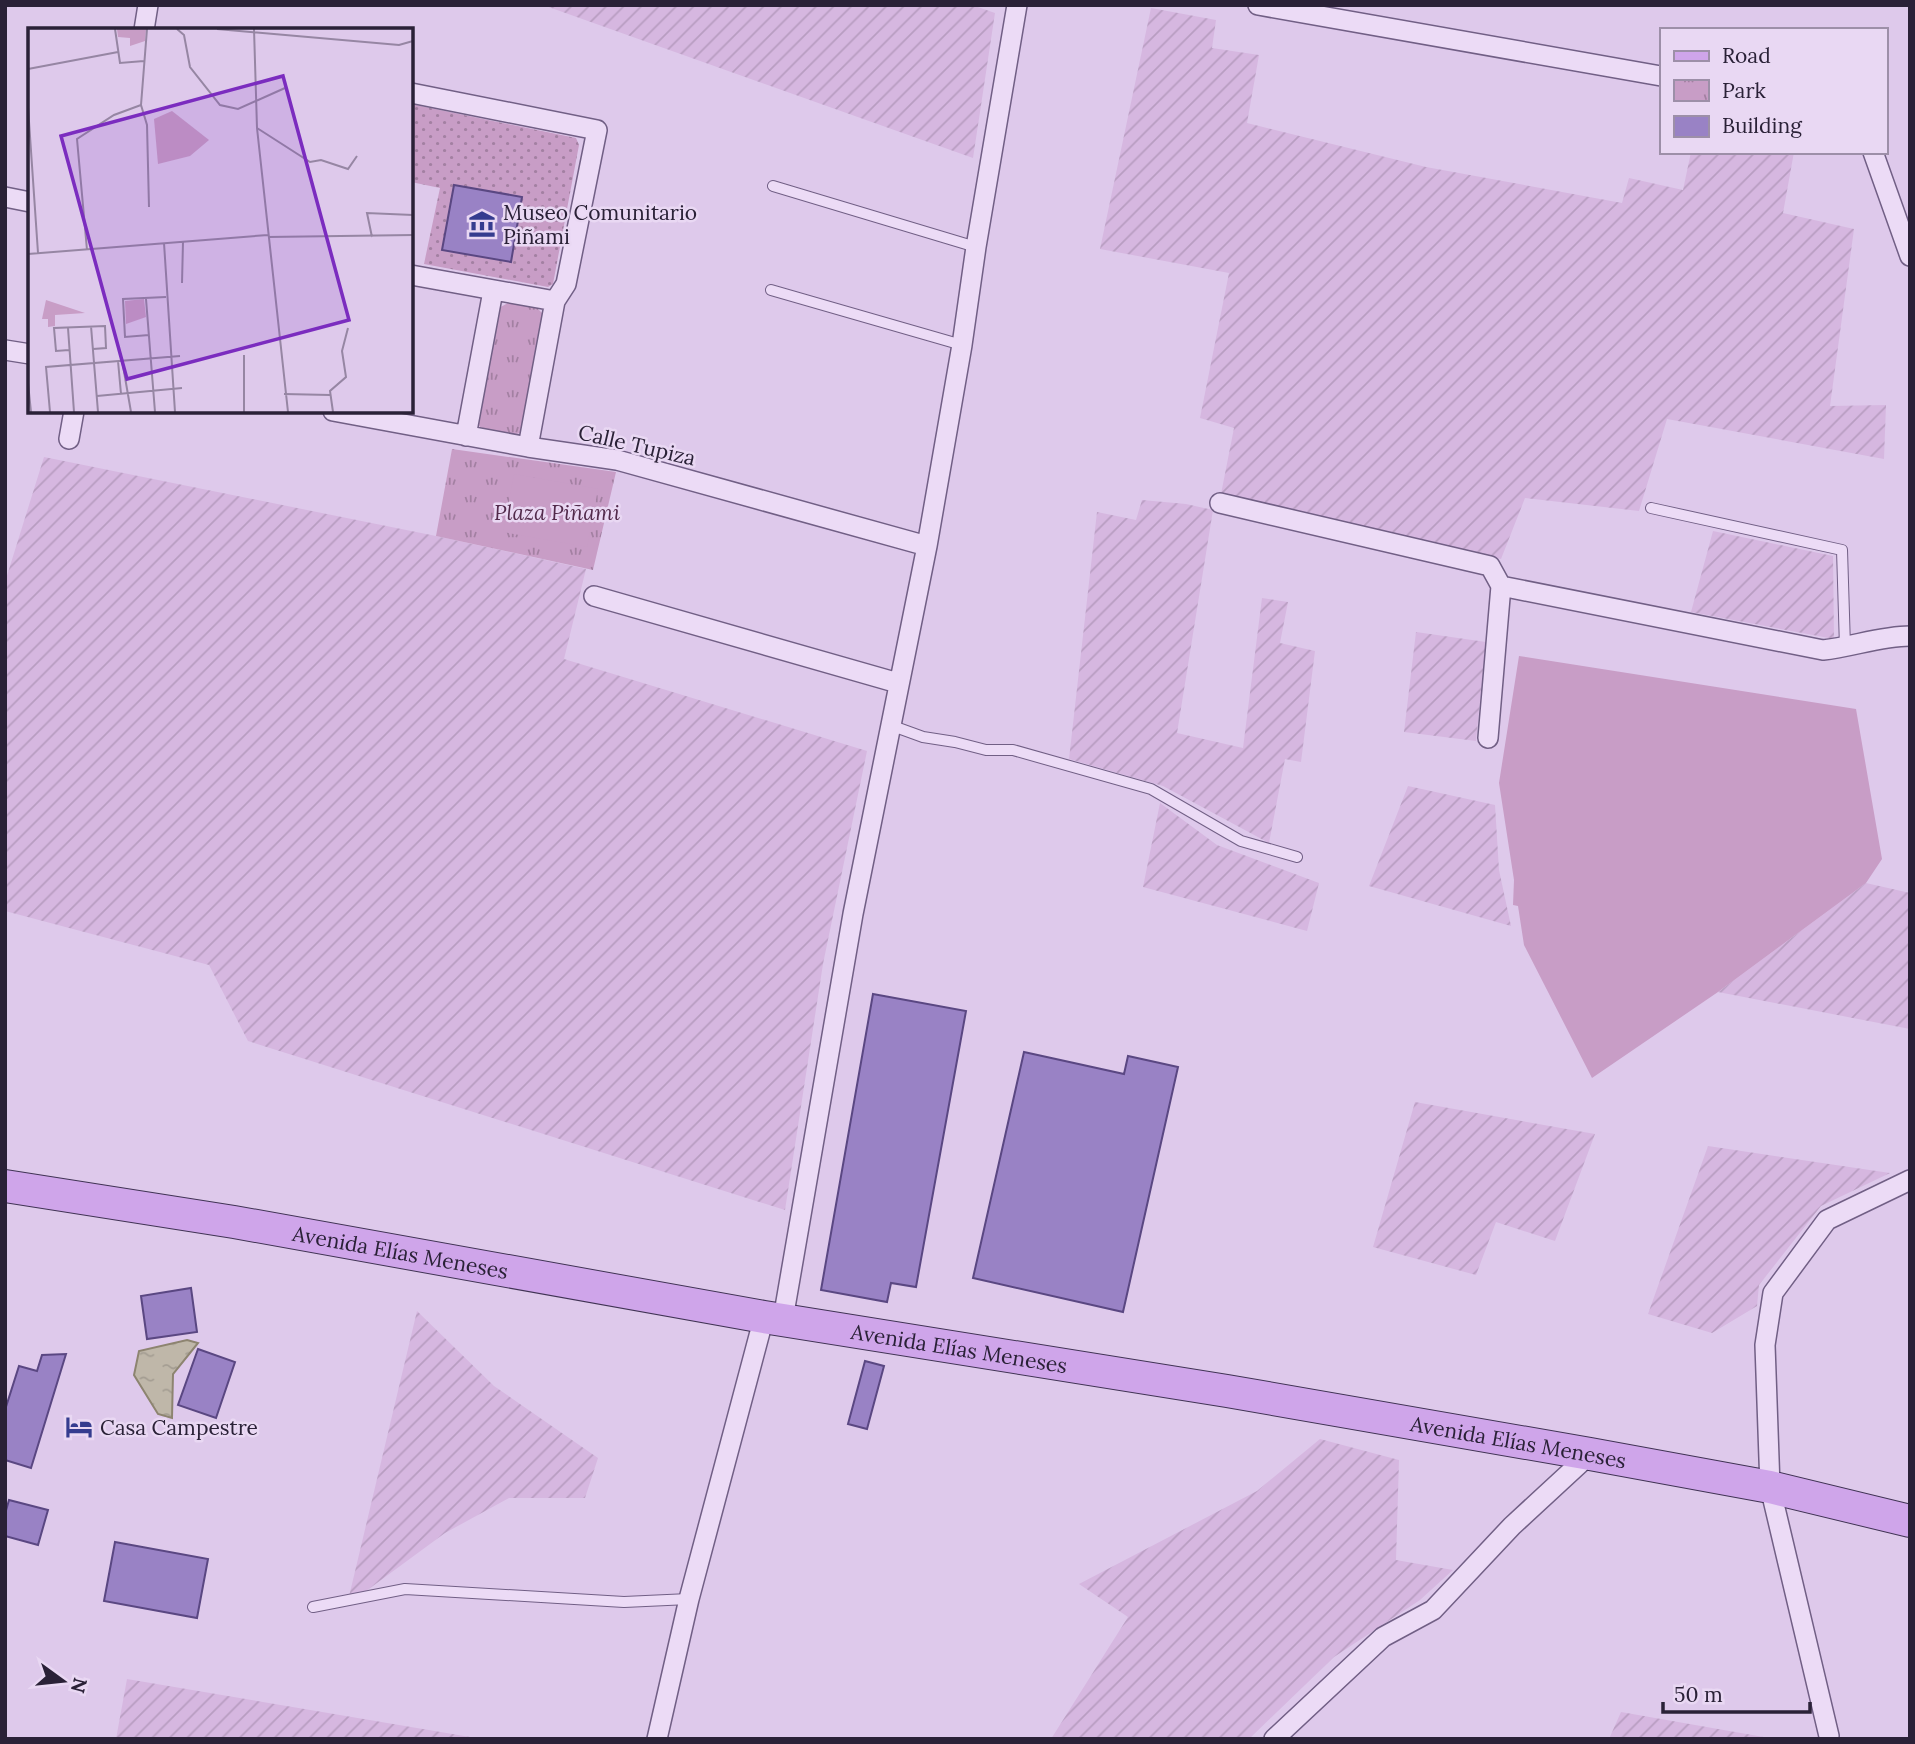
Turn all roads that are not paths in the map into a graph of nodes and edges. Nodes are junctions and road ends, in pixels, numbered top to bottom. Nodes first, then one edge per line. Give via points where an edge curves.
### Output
1 (148, 5) edge
2 (1017, 5) edge
3 (1258, 5) edge
4 (144, 28) edge
5 (1660, 76) edge
6 (413, 93) edge
7 (1874, 154) edge
8 (773, 186) dead end
9 (5, 197) edge
10 (28, 202) edge
11 (976, 247) junction
12 (1910, 256) edge
13 (413, 275) edge
14 (771, 290) dead end
15 (493, 291) junction
16 (555, 301) junction
17 (962, 345) junction
18 (5, 350) edge
19 (28, 355) edge
20 (74, 413) edge
21 (344, 413) edge
22 (466, 436) junction
23 (69, 439) dead end
24 (528, 447) junction
25 (1220, 503) dead end
26 (1651, 508) dead end
27 (927, 546) junction
28 (1501, 586) junction
29 (594, 596) dead end
30 (1910, 636) edge
31 (1845, 648) junction
32 (898, 683) junction
33 (890, 724) junction
34 (1488, 738) dead end
35 (1297, 857) dead end
36 (1910, 1180) edge
37 (5, 1186) edge
38 (774, 1318) junction
39 (1590, 1454) junction
40 (1770, 1486) junction
41 (1910, 1521) edge
42 (689, 1599) junction
43 (313, 1607) dead end
44 (1829, 1736) dead end
45 (657, 1739) edge
46 (1274, 1739) edge

1 - 4 street
2 - 11 street
3 - 5 street
6 - 16 street via 597,130 566,284
7 - 12 street
8 - 11 lane
9 - 10 street
11 - 17 street
13 - 15 street
14 - 17 lane
15 - 16 street
15 - 22 street
16 - 24 street
17 - 27 street
18 - 19 street
20 - 23 street
21 - 22 street, Calle Tupiza
22 - 24 street, Calle Tupiza
24 - 27 street, Calle Tupiza via 617,460
25 - 28 street via 1490,566
26 - 31 lane via 1842,550
27 - 32 street
28 - 31 street via 1823,650
28 - 34 street
29 - 32 street
30 - 31 street
32 - 33 street
33 - 35 lane via 923,737 986,750 1013,750 1151,789 1241,841
33 - 38 street
36 - 40 street via 1827,1220 1773,1293 1765,1345
37 - 38 main road, Avenida Elías Meneses
38 - 39 main road, Avenida Elías Meneses
38 - 42 street
39 - 40 main road, Avenida Elías Meneses
39 - 46 street via 1511,1526 1433,1609 1383,1637
40 - 41 main road, Avenida Elías Meneses
40 - 44 street
42 - 43 lane via 624,1602 405,1589
42 - 45 street

